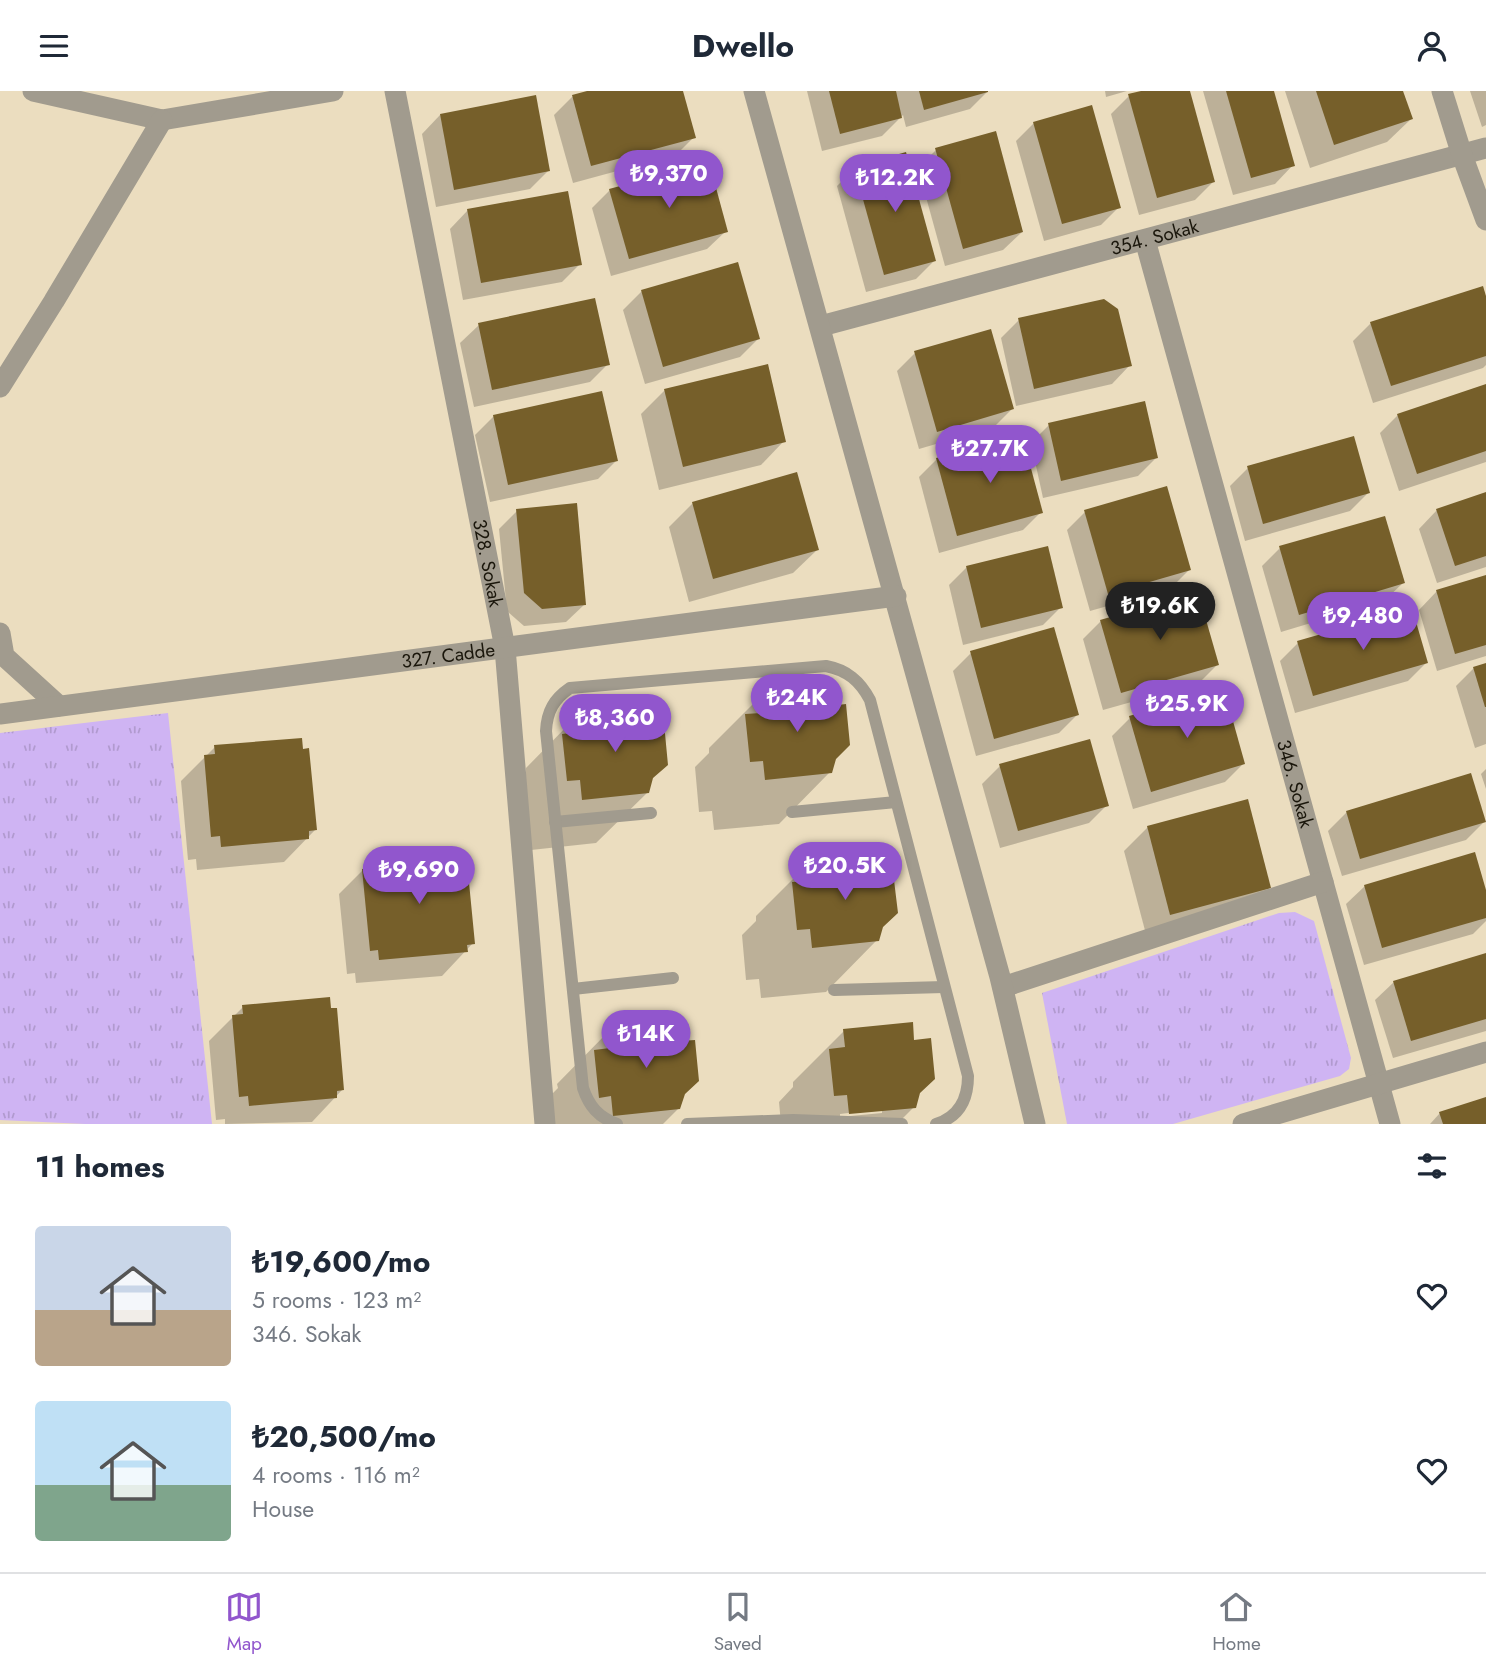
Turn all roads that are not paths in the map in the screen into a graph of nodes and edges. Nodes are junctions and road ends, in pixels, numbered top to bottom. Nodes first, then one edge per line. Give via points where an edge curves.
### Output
1 (33, 91) edge
2 (333, 91) edge
3 (395, 91) edge
4 (754, 91) edge
5 (1442, 91) edge
6 (162, 120) junction
7 (1486, 148) edge
8 (1462, 155) junction
9 (1486, 220) edge
10 (1145, 240) junction
11 (821, 326) junction
12 (0, 387) edge
13 (896, 596) junction
14 (0, 633) edge
15 (505, 647) junction
16 (59, 706) junction
17 (0, 713) edge
18 (896, 802) junction
19 (792, 812) dead end
20 (650, 813) dead end
21 (555, 822) junction
22 (1323, 882) junction
23 (673, 978) dead end
24 (944, 987) junction
25 (1003, 987) junction
26 (573, 989) junction
27 (834, 990) dead end
28 (1486, 1052) edge
29 (1379, 1083) junction
30 (793, 1122) edge
31 (545, 1124) edge
32 (617, 1124) edge
33 (687, 1124) edge
34 (902, 1124) edge
35 (936, 1124) edge
36 (1035, 1124) edge
37 (1243, 1124) edge
38 (1390, 1124) edge

1 - 6 street
2 - 6 street
3 - 15 street, 328. Sokak
4 - 11 street
5 - 8 street
6 - 12 street
7 - 8 street, 354. Sokak
8 - 9 street
8 - 10 street, 354. Sokak
10 - 11 street, 354. Sokak
10 - 22 street, 346. Sokak
11 - 13 street
13 - 15 street, 327. Cadde
13 - 25 street
14 - 16 street via 4,656
15 - 16 street, 327. Cadde
15 - 31 street, 328. Sokak
16 - 17 street, 327. Cadde
18 - 19 lane
18 - 21 lane via 864,689 846,672 815,666 570,688 554,701 546,720
18 - 24 lane
20 - 21 lane
21 - 26 lane
22 - 25 street
22 - 29 street, 346. Sokak
23 - 26 lane
24 - 27 lane
24 - 35 lane via 968,1087 953,1116
25 - 36 street
26 - 32 lane via 586,1098 599,1115
28 - 29 street
29 - 37 street
29 - 38 street, 346. Sokak
30 - 33 lane
30 - 34 lane

